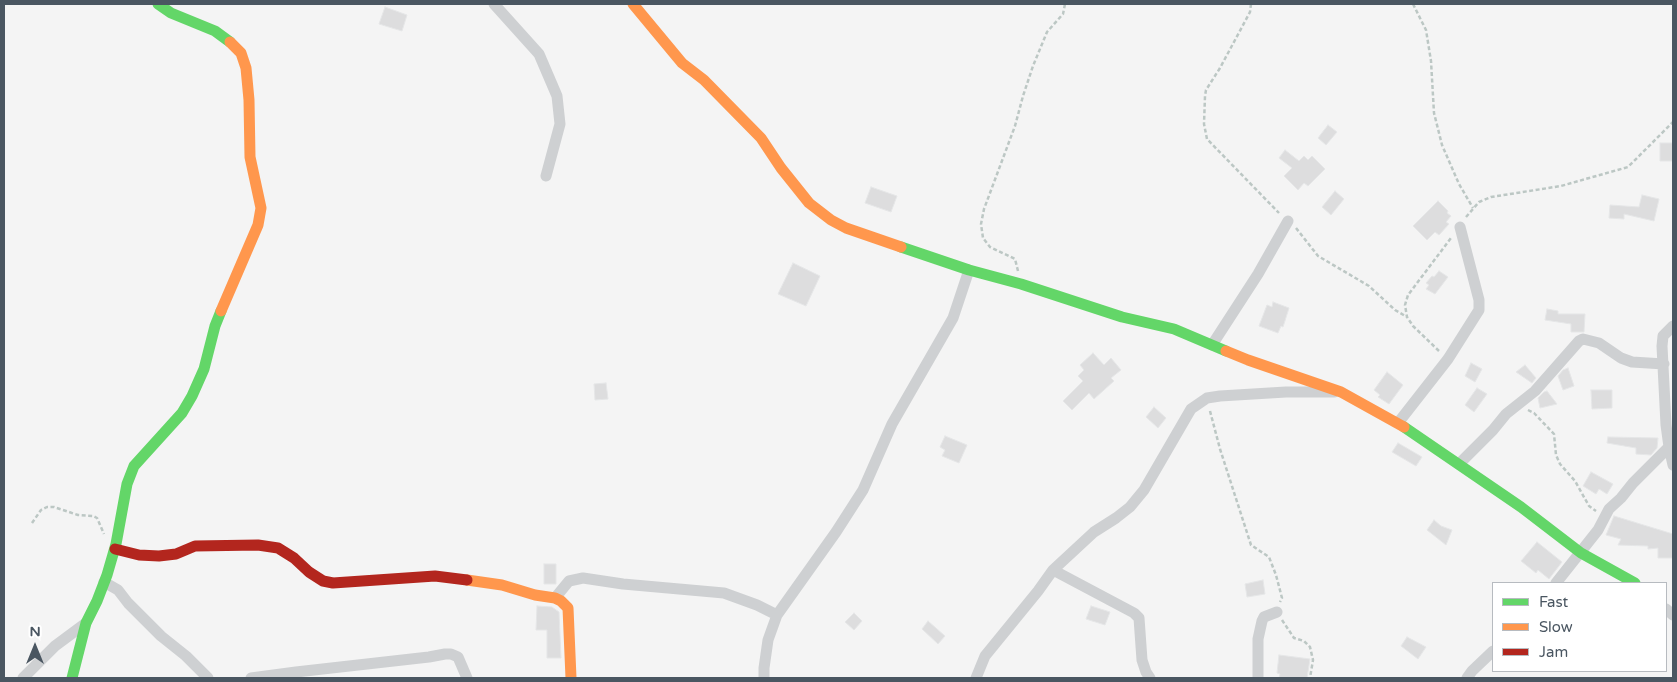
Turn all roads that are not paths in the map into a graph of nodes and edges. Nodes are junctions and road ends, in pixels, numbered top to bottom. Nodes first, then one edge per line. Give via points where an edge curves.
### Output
1 (158, 4) edge
2 (494, 4) edge
3 (633, 4) edge
4 (546, 176) dead end
5 (1288, 221) road end
6 (1460, 227) road end
7 (969, 270) junction
8 (1673, 326) edge
9 (1212, 345) junction
10 (1664, 364) junction
11 (1341, 392) junction
12 (1398, 423) junction
13 (1669, 447) junction
14 (1459, 464) junction
15 (1673, 465) edge
16 (116, 546) junction
17 (1581, 553) junction
18 (1053, 570) junction
19 (104, 582) junction
20 (1557, 582) edge
21 (1633, 582) edge
22 (554, 598) junction
23 (1276, 612) road end
24 (777, 615) junction
25 (86, 623) junction
26 (1492, 652) edge
27 (23, 678) edge
28 (72, 678) edge
29 (208, 678) edge
30 (251, 678) edge
31 (467, 678) edge
32 (571, 678) edge
33 (764, 678) edge
34 (976, 678) edge
35 (1150, 678) edge
36 (1258, 678) edge
37 (1467, 678) edge

1 - 16 street via 215,32 241,53 250,100 250,157 261,208 258,226 215,326 204,368 192,396 182,413 134,466 127,484
2 - 4 street via 539,54 558,96 560,124
3 - 7 street via 682,63 704,80 761,138 809,203 846,228
5 - 9 street
6 - 12 street via 1479,300 1478,310 1448,359
7 - 9 street via 1122,317 1174,329
7 - 24 street via 953,318 892,424 863,490
8 - 10 street via 1663,336
9 - 11 street
10 - 13 street
10 - 14 street via 1632,362 1599,343 1579,341 1535,391 1506,414
11 - 12 street
11 - 18 street via 1256,393 1207,398 1191,409 1144,490 1130,506 1094,532
12 - 14 street
13 - 15 street
13 - 17 street via 1608,509
14 - 17 street via 1521,506
16 - 19 street
16 - 22 street via 139,555 159,556 176,554 195,546 258,545 278,548 323,581 435,576
17 - 20 street
17 - 21 street
18 - 34 street via 985,656
18 - 35 street via 1139,618 1142,660
19 - 25 street
19 - 29 street via 118,590 161,636
22 - 24 street via 569,581 583,578 724,593
22 - 32 street via 568,608
23 - 36 street via 1262,621 1258,639
24 - 33 street via 768,640
25 - 27 street via 55,646
25 - 28 street
26 - 37 street
30 - 31 street via 445,654 458,657

